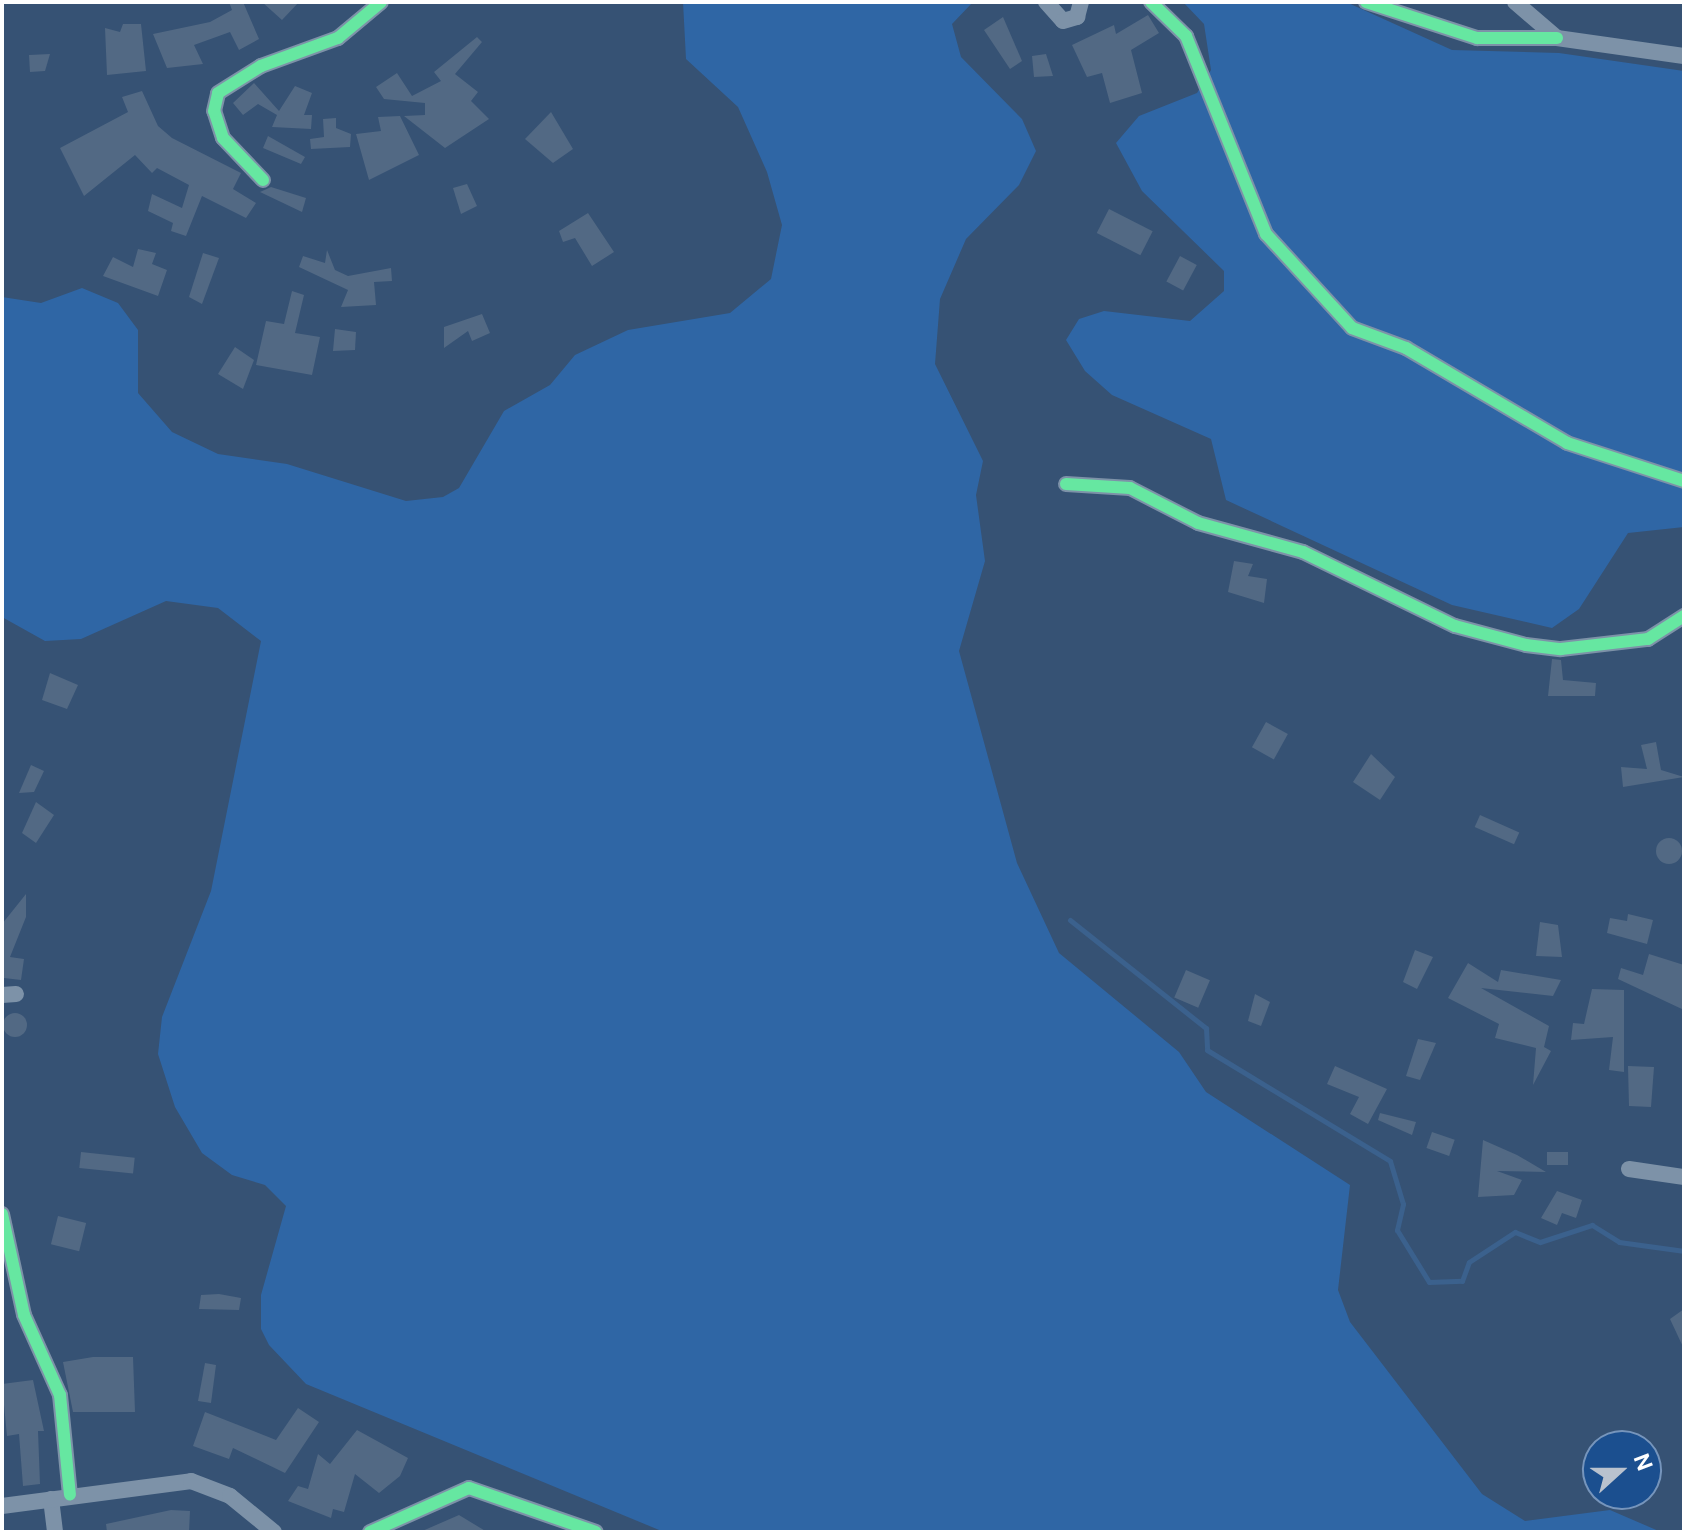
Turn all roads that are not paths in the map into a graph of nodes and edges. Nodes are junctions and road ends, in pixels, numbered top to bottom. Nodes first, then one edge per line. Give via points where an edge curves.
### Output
1 (381, 2) edge
2 (1046, 2) edge
3 (1081, 2) edge
4 (1151, 2) edge
5 (1366, 2) edge
6 (1515, 2) edge
7 (1557, 38) junction
8 (1684, 56) edge
9 (263, 180) dead end
10 (1684, 481) edge
11 (1066, 484) dead end
12 (1684, 616) edge
13 (1629, 1169) dead end
14 (1684, 1177) edge
15 (2, 1214) edge
16 (70, 1495) junction
17 (51, 1499) junction
18 (2, 1506) edge
19 (55, 1532) edge
20 (274, 1532) edge
21 (370, 1532) edge
22 (596, 1532) edge

1 - 9 street via 338,38 261,66 218,93 214,111 223,138
2 - 3 street via 1063,21 1077,17
4 - 10 street via 1186,36 1266,234 1352,328 1406,348 1567,443
5 - 7 street via 1477,38
6 - 7 street
7 - 8 street
11 - 12 street via 1130,488 1198,523 1303,552 1455,626 1526,645 1561,649 1648,639
13 - 14 street
15 - 16 street via 24,1315 60,1395
16 - 17 street
16 - 20 street via 191,1481 230,1496
17 - 18 street
17 - 19 street
21 - 22 street via 469,1488

